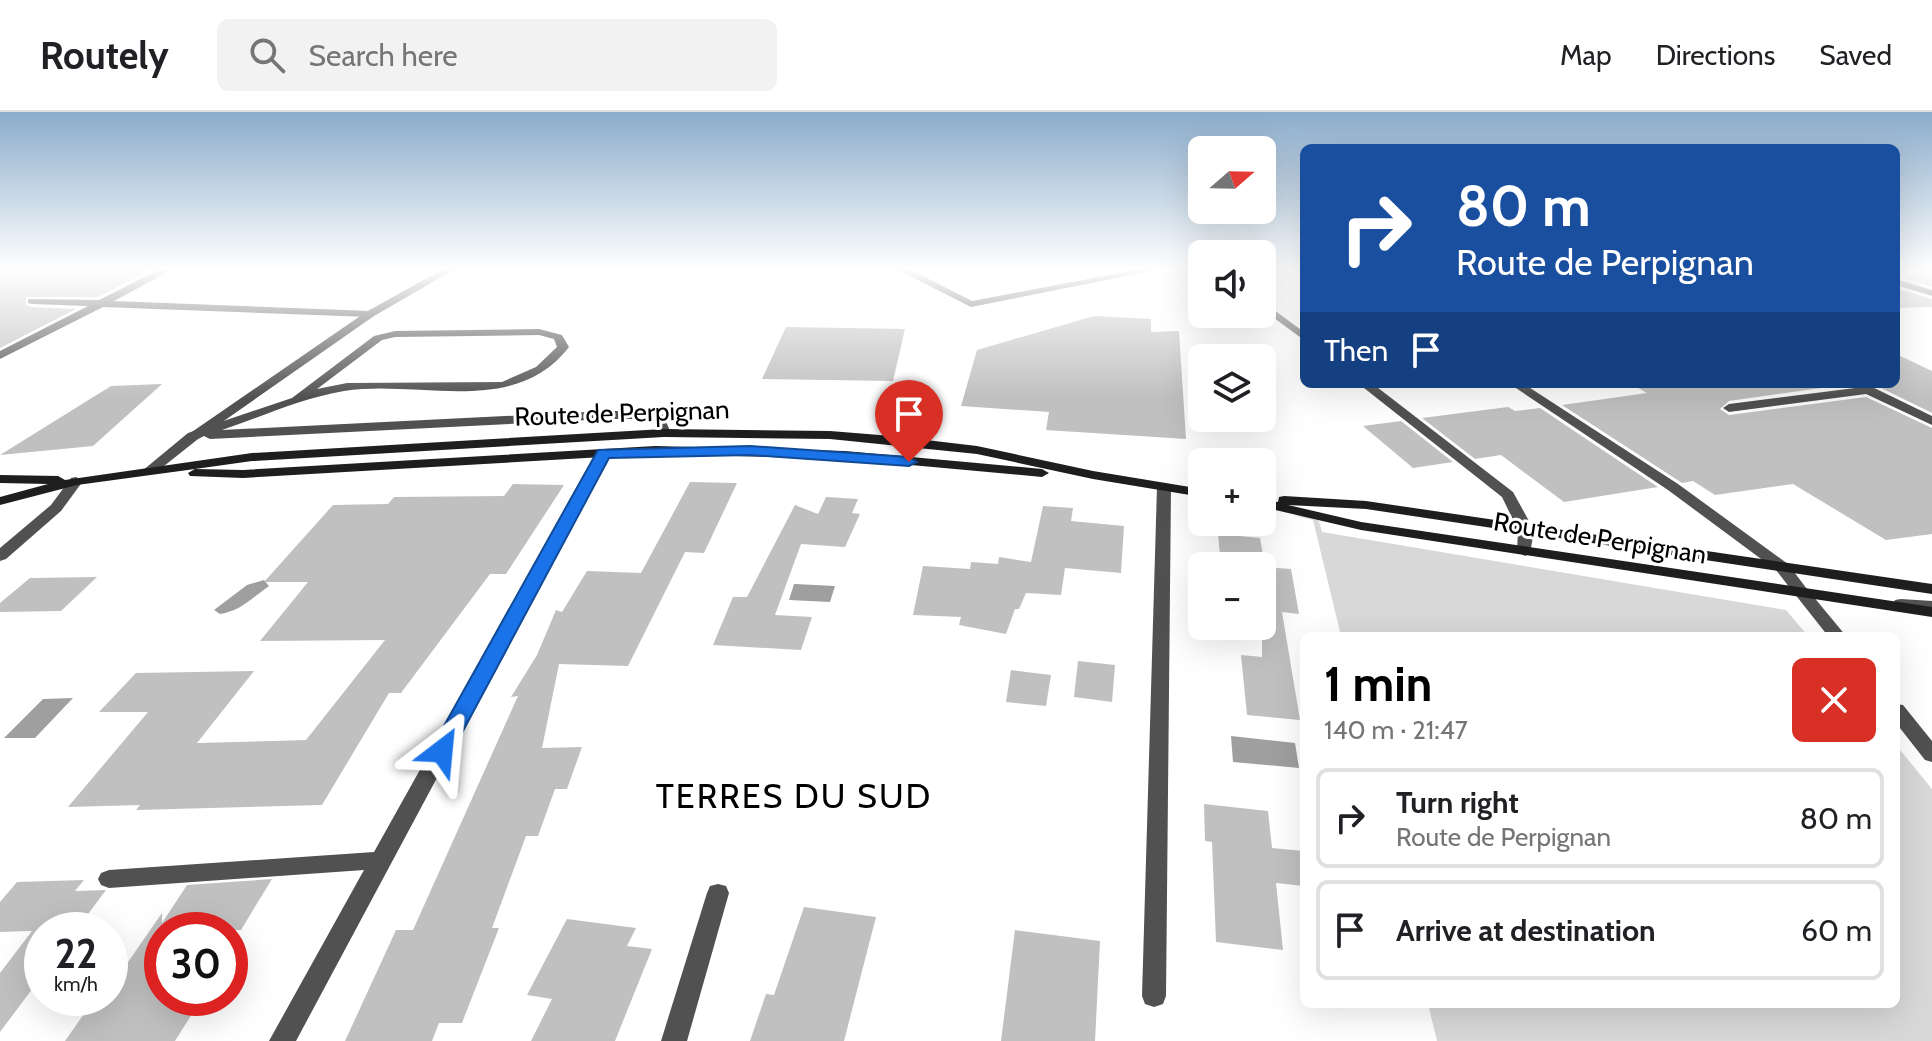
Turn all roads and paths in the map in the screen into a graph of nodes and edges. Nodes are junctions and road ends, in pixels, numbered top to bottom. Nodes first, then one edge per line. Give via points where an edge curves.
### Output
1 (88, 311) edge
2 (299, 311) edge
3 (375, 311) edge
4 (370, 314) junction
5 (1276, 315) edge
6 (1300, 334) edge
7 (0, 356) edge
8 (1370, 388) edge
9 (1522, 388) edge
10 (1856, 388) edge
11 (1864, 388) edge
12 (297, 399) junction
13 (1729, 408) dead end
14 (1932, 421) edge
15 (664, 433) junction
16 (193, 436) junction
17 (604, 453) junction
18 (149, 471) junction
19 (1093, 475) junction
20 (0, 479) edge
21 (76, 481) junction
22 (1164, 487) junction
23 (1188, 491) edge
24 (0, 501) edge
25 (1276, 502) edge
26 (1276, 505) edge
27 (1526, 530) junction
28 (1525, 551) junction
29 (0, 556) edge
30 (1782, 567) junction
31 (1932, 589) edge
32 (1802, 593) junction
33 (1884, 603) joint
34 (1932, 609) edge
35 (1834, 632) edge
36 (1900, 715) edge
37 (1932, 755) edge
38 (383, 860) junction
39 (109, 879) dead end
40 (718, 893) dead end
41 (1154, 996) dead end
42 (282, 1041) edge
43 (674, 1041) edge

1 - 7 street
2 - 4 street
3 - 4 street
4 - 16 street
5 - 6 street
8 - 27 street via 1508,495
9 - 30 street via 1673,487
10 - 13 street
11 - 14 street
12 - 12 street via 347,387 515,384 548,365 563,347 558,337 539,332 395,334 378,338
12 - 16 street
15 - 16 street via 657,415 608,415
15 - 18 main road, Route de Perpignan via 252,457
15 - 19 main road, Route de Perpignan via 892,440 977,450
16 - 18 street
17 - 18 main road, Route de Perpignan via 243,474
17 - 19 main road, Route de Perpignan via 766,451
17 - 38 street
18 - 21 main road, Route de Perpignan
19 - 22 main road, Route de Perpignan
20 - 21 main road, Route de Perpignan
21 - 24 main road, Route de Perpignan
21 - 29 street via 56,508
22 - 23 main road, Route de Perpignan
22 - 41 street
25 - 27 main road, Route de Perpignan via 1366,505
26 - 28 main road, Route de Perpignan via 1361,526
27 - 28 street
27 - 30 main road, Route de Perpignan
28 - 32 main road, Route de Perpignan
30 - 31 main road, Route de Perpignan
30 - 32 street
32 - 33 main road, Route de Perpignan
32 - 35 street
33 - 34 street
36 - 37 street
38 - 39 street
38 - 42 street
40 - 43 street

